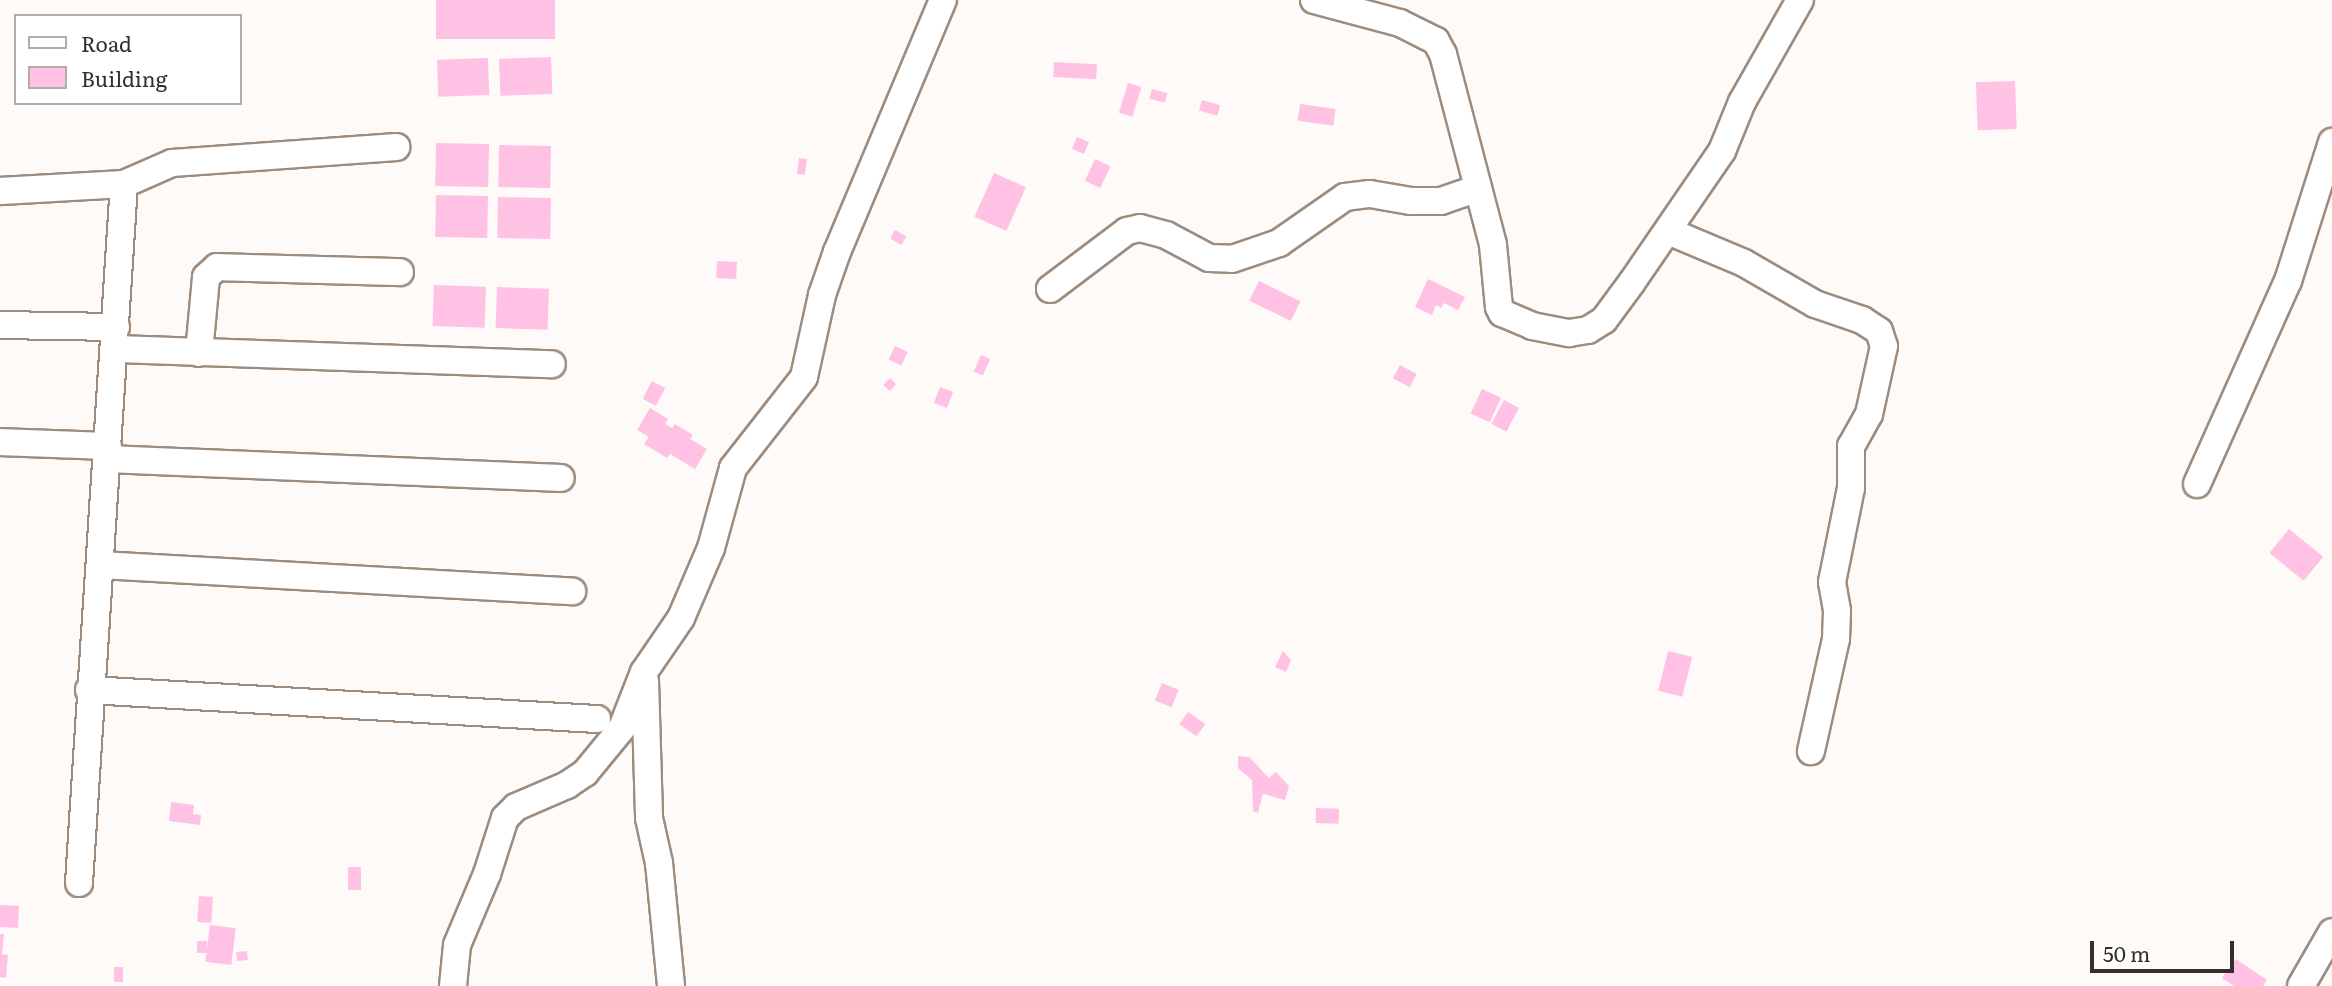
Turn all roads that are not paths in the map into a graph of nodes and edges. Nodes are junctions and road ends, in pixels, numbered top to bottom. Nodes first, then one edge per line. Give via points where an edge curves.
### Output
1 (943, 0) edge
2 (1314, 0) edge
3 (1800, 0) edge
4 (1340, 3) edge
5 (2332, 143) edge
6 (396, 147) dead end
7 (124, 184) junction
8 (1478, 188) junction
9 (0, 191) edge
10 (1668, 231) junction
11 (400, 272) dead end
12 (1050, 289) dead end
13 (0, 325) edge
14 (116, 338) junction
15 (200, 353) junction
16 (552, 364) dead end
17 (0, 442) edge
18 (108, 453) junction
19 (561, 478) dead end
20 (2197, 484) dead end
21 (100, 565) junction
22 (572, 591) dead end
23 (644, 672) junction
24 (89, 690) junction
25 (597, 719) dead end
26 (1811, 751) dead end
27 (79, 883) dead end
28 (2332, 932) edge
29 (453, 986) edge
30 (671, 986) edge
31 (2301, 986) edge

1 - 23 street via 837,252 822,295 804,377 733,468 711,548 687,606
2 - 4 street
3 - 10 street via 1742,102 1721,151
4 - 8 street via 1436,41
5 - 20 street via 2288,281
6 - 7 street via 172,163
7 - 9 street
7 - 14 street
8 - 10 street via 1493,245 1502,313 1550,331 1588,330 1604,320
8 - 12 street via 1441,201 1370,194 1345,197 1279,243 1233,259 1209,258 1140,228 1127,231
10 - 26 street via 1744,263 1815,304 1862,320 1879,331 1884,346 1869,414 1851,446 1851,488 1832,582 1836,639
11 - 15 street via 217,267 206,277
13 - 14 street
14 - 15 street
14 - 18 street
15 - 16 street
17 - 18 street
18 - 19 street
18 - 21 street
21 - 22 street
21 - 24 street
23 - 29 street via 622,727 585,773 516,807 505,818 457,944
23 - 30 street via 649,818 659,863
24 - 25 street
24 - 27 street
28 - 31 street

